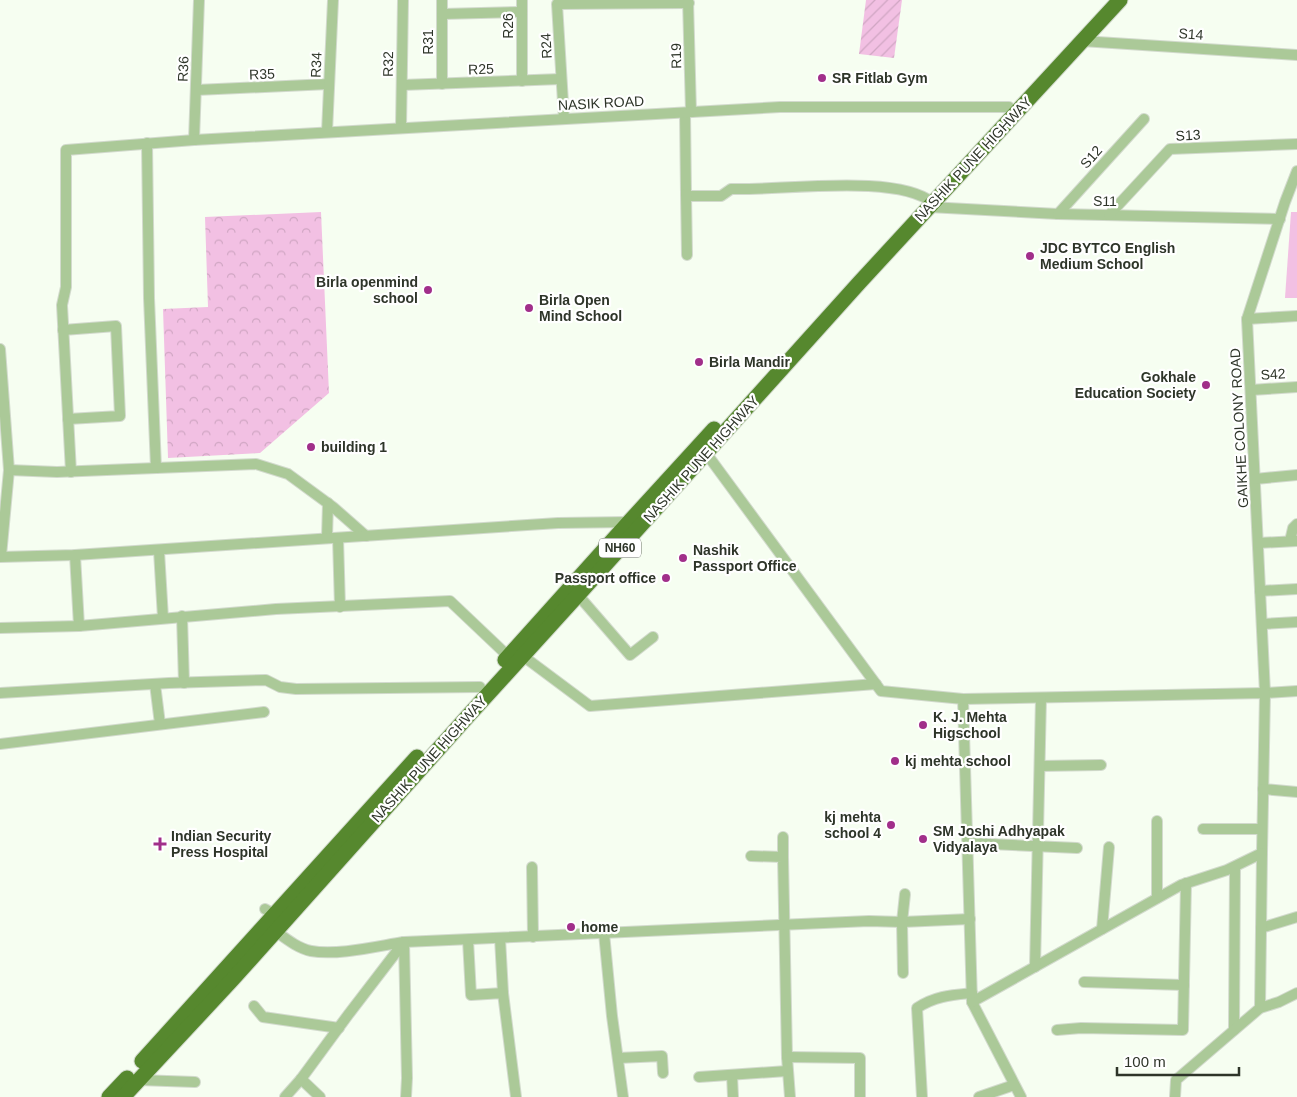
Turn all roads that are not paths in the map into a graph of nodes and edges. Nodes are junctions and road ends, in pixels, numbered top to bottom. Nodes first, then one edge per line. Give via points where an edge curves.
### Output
1 (199, 0) edge
2 (333, 0) edge
3 (403, 0) edge
4 (442, 0) edge
5 (522, 0) edge
6 (1106, 0) edge
7 (1120, 0) edge
8 (688, 1) edge
9 (590, 2) edge
10 (522, 12) junction
11 (442, 14) junction
12 (1082, 41) junction
13 (1297, 56) edge
14 (561, 79) junction
15 (522, 81) junction
16 (329, 84) junction
17 (442, 84) junction
18 (402, 85) junction
19 (196, 90) junction
20 (1009, 107) junction
21 (688, 112) junction
22 (564, 119) junction
23 (1144, 119) dead end
24 (401, 128) junction
25 (328, 132) junction
26 (194, 140) junction
27 (147, 143) junction
28 (1297, 144) edge
29 (1297, 171) edge
30 (686, 194) junction
31 (929, 202) junction
32 (1058, 214) junction
33 (1109, 215) junction
34 (1280, 219) junction
35 (687, 255) dead end
36 (1297, 316) edge
37 (1247, 319) junction
38 (63, 330) junction
39 (0, 349) edge
40 (1297, 387) edge
41 (1251, 390) junction
42 (68, 419) junction
43 (706, 453) junction
44 (156, 468) junction
45 (9, 470) junction
46 (71, 472) junction
47 (1297, 475) edge
48 (1255, 479) junction
49 (328, 503) junction
50 (1297, 524) edge
51 (633, 525) junction
52 (366, 536) junction
53 (333, 538) junction
54 (1293, 541) edge
55 (1258, 543) junction
56 (159, 551) junction
57 (75, 555) junction
58 (0, 556) edge
59 (1297, 589) edge
60 (1260, 591) junction
61 (578, 596) junction
62 (340, 607) junction
63 (182, 616) junction
64 (163, 618) junction
65 (1297, 622) edge
66 (1262, 624) junction
67 (79, 626) junction
68 (0, 628) edge
69 (653, 637) dead end
70 (516, 656) junction
71 (184, 683) junction
72 (155, 684) junction
73 (876, 684) junction
74 (480, 687) junction
75 (1297, 691) edge
76 (1265, 693) junction
77 (0, 694) edge
78 (1041, 698) junction
79 (963, 699) junction
80 (264, 712) dead end
81 (160, 724) junction
82 (0, 744) edge
83 (1101, 765) dead end
84 (1040, 766) junction
85 (1263, 789) junction
86 (1297, 792) edge
87 (1157, 821) dead end
88 (1203, 829) dead end
89 (1262, 829) junction
90 (783, 837) dead end
91 (968, 843) junction
92 (1038, 846) junction
93 (1109, 847) dead end
94 (1077, 848) dead end
95 (1262, 853) junction
96 (751, 856) dead end
97 (783, 857) junction
98 (532, 867) dead end
99 (1235, 867) junction
100 (1186, 883) junction
101 (905, 894) dead end
102 (1157, 898) junction
103 (1297, 918) edge
104 (970, 919) junction
105 (273, 920) junction
106 (902, 922) junction
107 (783, 926) junction
108 (1261, 928) junction
109 (1102, 929) junction
110 (604, 933) junction
111 (533, 936) junction
112 (500, 938) junction
113 (468, 940) junction
114 (404, 942) junction
115 (1035, 967) junction
116 (903, 973) dead end
117 (1084, 982) dead end
118 (1184, 984) junction
119 (503, 993) junction
120 (1297, 993) edge
121 (972, 998) junction
122 (254, 1006) dead end
123 (1260, 1008) junction
124 (339, 1028) junction
125 (1057, 1030) dead end
126 (1234, 1030) junction
127 (787, 1057) junction
128 (618, 1058) junction
129 (787, 1070) junction
130 (663, 1073) dead end
131 (732, 1075) junction
132 (699, 1077) dead end
133 (139, 1080) junction
134 (301, 1080) junction
135 (195, 1082) dead end
136 (1014, 1085) junction
137 (109, 1097) edge
138 (123, 1097) edge
139 (284, 1097) edge
140 (320, 1097) edge
141 (406, 1097) edge
142 (516, 1097) edge
143 (623, 1097) edge
144 (734, 1097) edge
145 (790, 1097) edge
146 (860, 1097) edge
147 (922, 1097) edge
148 (979, 1097) edge
149 (1021, 1097) edge
150 (1174, 1097) edge

1 - 19 street, R36
2 - 16 street, R34
3 - 18 street, R32
4 - 11 street, R31
5 - 10 street, R26
6 - 20 highway, NASHIK PUNE HIGHWAY / NH60
7 - 12 highway, NASHIK PUNE HIGHWAY / NH60
8 - 9 street
8 - 21 street, R19
9 - 14 street, R24 via 557,4
10 - 11 street
10 - 15 street, R26
11 - 17 street, R31
12 - 13 street, S14
12 - 31 highway, NASHIK PUNE HIGHWAY / NH60
14 - 15 street, R25
14 - 22 street, R24
15 - 17 street, R25
16 - 19 street, R35
16 - 25 street, R34
17 - 18 street, R25
18 - 24 street, R32
19 - 26 street, R36
20 - 21 street, NASIK ROAD via 780,107
20 - 31 highway, NASHIK PUNE HIGHWAY / NH60
21 - 22 street, NASIK ROAD
21 - 30 street, R19
22 - 24 street, NASIK ROAD
23 - 32 street, S12
24 - 25 street, NASIK ROAD
25 - 26 street, NASIK ROAD
26 - 27 street, NASIK ROAD
27 - 38 street, NASIK ROAD via 66,150
27 - 44 street
28 - 33 street, S13 via 1170,149
29 - 34 street, GAIKHE COLONY ROAD
30 - 31 street, S11 via 717,196 731,189 862,186 895,189
30 - 35 street, R19
31 - 32 street, S11
31 - 43 highway, NASHIK PUNE HIGHWAY / NH60
31 - 51 highway, NASHIK PUNE HIGHWAY / NH60 via 756,385
32 - 33 street, S11
33 - 34 street, S11
34 - 37 street, GAIKHE COLONY ROAD
36 - 37 street
37 - 41 street, GAIKHE COLONY ROAD
38 - 42 street
38 - 42 street via 116,326 120,416
39 - 45 street
40 - 41 street, S42
41 - 48 street, GAIKHE COLONY ROAD
42 - 46 street
43 - 51 highway, NASHIK PUNE HIGHWAY / NH60
43 - 73 street
44 - 46 street
44 - 49 street via 256,464 288,474
45 - 46 street
45 - 58 street
47 - 48 street
48 - 55 street, GAIKHE COLONY ROAD
49 - 52 street
49 - 53 street
50 - 54 street via 1293,528
51 - 52 street via 558,523
51 - 61 highway, NASHIK PUNE HIGHWAY / NH60
51 - 70 highway, NASHIK PUNE HIGHWAY / NH60
52 - 53 street
53 - 56 street
53 - 62 street
54 - 55 street
55 - 60 street, GAIKHE COLONY ROAD
56 - 57 street
56 - 64 street
57 - 58 street
57 - 67 street
59 - 60 street
60 - 66 street, GAIKHE COLONY ROAD
61 - 69 street via 630,655
61 - 70 highway, NASHIK PUNE HIGHWAY / NH60
62 - 63 street
62 - 70 street via 450,601
63 - 64 street
63 - 71 street
64 - 67 street
65 - 66 street
66 - 76 street, GAIKHE COLONY ROAD
67 - 68 street
70 - 73 street via 590,706
70 - 74 highway, NASHIK PUNE HIGHWAY / NH60
70 - 105 highway, NASHIK PUNE HIGHWAY / NH60
71 - 72 street
71 - 74 street via 266,680 280,687 296,689
72 - 77 street
72 - 81 street
73 - 79 street via 881,691
74 - 105 highway, NASHIK PUNE HIGHWAY / NH60
75 - 76 street
76 - 78 street
76 - 85 street, GAIKHE COLONY ROAD
78 - 79 street
78 - 84 street
79 - 91 street
80 - 81 street
81 - 82 street
83 - 84 street
84 - 92 street
85 - 86 street
85 - 89 street, GAIKHE COLONY ROAD
87 - 102 street
88 - 89 street
89 - 95 street, GAIKHE COLONY ROAD
90 - 97 street
91 - 92 street
91 - 104 street
92 - 94 street
92 - 115 street
93 - 109 street
95 - 99 street
95 - 108 street, GAIKHE COLONY ROAD
96 - 97 street
97 - 107 street
98 - 111 street
99 - 100 street
99 - 126 street
100 - 102 street
100 - 118 street
101 - 106 street
102 - 109 street
103 - 108 street
104 - 106 street
104 - 121 street
105 - 114 street via 296,944 311,951 334,952
105 - 133 highway, NASHIK PUNE HIGHWAY / NH60 via 232,980
105 - 137 highway, NASHIK PUNE HIGHWAY / NH60
106 - 107 street
106 - 116 street
107 - 110 street
107 - 127 street
108 - 123 street, GAIKHE COLONY ROAD
109 - 115 street
110 - 111 street
110 - 128 street
111 - 112 street
112 - 113 street
112 - 119 street
113 - 114 street
113 - 119 street via 471,995
114 - 124 street
114 - 141 street
115 - 121 street
117 - 118 street
118 - 125 street via 1183,1030
119 - 142 street
120 - 123 street
121 - 136 street
121 - 147 street via 945,996 929,1000 918,1008
122 - 124 street via 263,1017
123 - 126 street
124 - 134 street
126 - 150 street via 1176,1080
127 - 129 street
127 - 146 street via 860,1058
128 - 130 street via 662,1056
128 - 143 street
129 - 131 street
129 - 145 street
131 - 132 street
131 - 144 street
133 - 135 street
133 - 138 highway, NASHIK PUNE HIGHWAY / NH60
134 - 139 street
134 - 140 street
136 - 148 street
136 - 149 street

